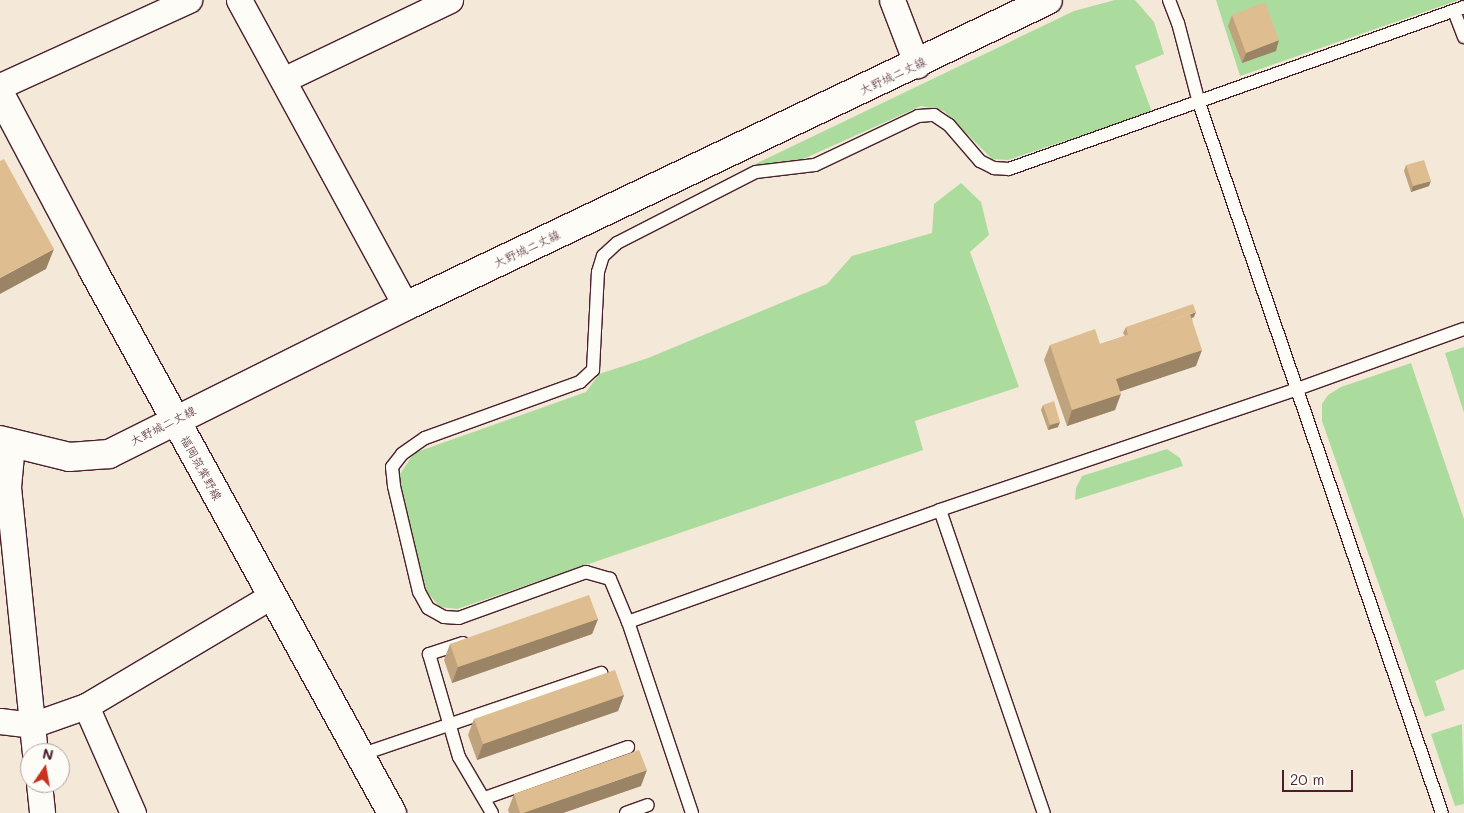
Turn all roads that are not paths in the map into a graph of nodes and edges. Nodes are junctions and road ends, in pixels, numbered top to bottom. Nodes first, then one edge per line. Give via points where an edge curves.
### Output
1 (189, 0) edge
2 (239, 0) edge
3 (450, 0) edge
4 (892, 0) edge
5 (1048, 0) edge
6 (1169, 0) edge
7 (1459, 9) edge
8 (1464, 37) edge
9 (917, 65) junction
10 (285, 79) junction
11 (0, 86) edge
12 (0, 94) edge
13 (1199, 103) junction
14 (406, 306) junction
15 (1464, 329) edge
16 (1297, 389) junction
17 (175, 420) junction
18 (6, 442) edge
19 (940, 510) junction
20 (271, 596) junction
21 (628, 622) junction
22 (476, 638) edge
23 (601, 673) edge
24 (86, 706) junction
25 (0, 722) edge
26 (32, 725) junction
27 (449, 725) junction
28 (34, 743) edge
29 (628, 747) dead end
30 (360, 755) junction
31 (40, 793) edge
32 (485, 798) junction
33 (648, 805) dead end
34 (42, 813) edge
35 (133, 813) edge
36 (392, 813) edge
37 (492, 813) edge
38 (626, 813) edge
39 (692, 813) edge
40 (1044, 813) edge
41 (1442, 813) edge

1 - 11 street
2 - 10 street
3 - 10 street
4 - 9 street
5 - 9 main road, 大野城二丈線
6 - 13 lane
7 - 8 lane
7 - 13 lane
9 - 14 main road, 大野城二丈線
10 - 14 street
12 - 17 main road, 福岡筑紫野線
13 - 16 lane
13 - 21 lane via 1009,169 994,168 980,161 950,125 934,116 918,116 815,165 756,172 617,243 603,256 598,272 594,370 580,382 425,438 402,454 392,467 419,592 428,608 444,617 459,618 586,572 610,579
14 - 17 main road, 大野城二丈線
15 - 16 lane
16 - 19 lane
16 - 41 lane
17 - 18 main road, 大野城二丈線 via 109,454 92,457 69,457
17 - 20 main road, 福岡筑紫野線
18 - 26 street
19 - 21 lane
19 - 40 lane
20 - 24 street
20 - 30 main road, 福岡筑紫野線
21 - 39 lane
22 - 27 lane via 429,654
23 - 27 lane
24 - 26 street
24 - 35 street
25 - 26 street
26 - 28 street
27 - 30 lane
27 - 32 lane via 459,757
29 - 32 lane
30 - 36 main road, 福岡筑紫野線
31 - 34 street
32 - 37 lane
33 - 38 lane

